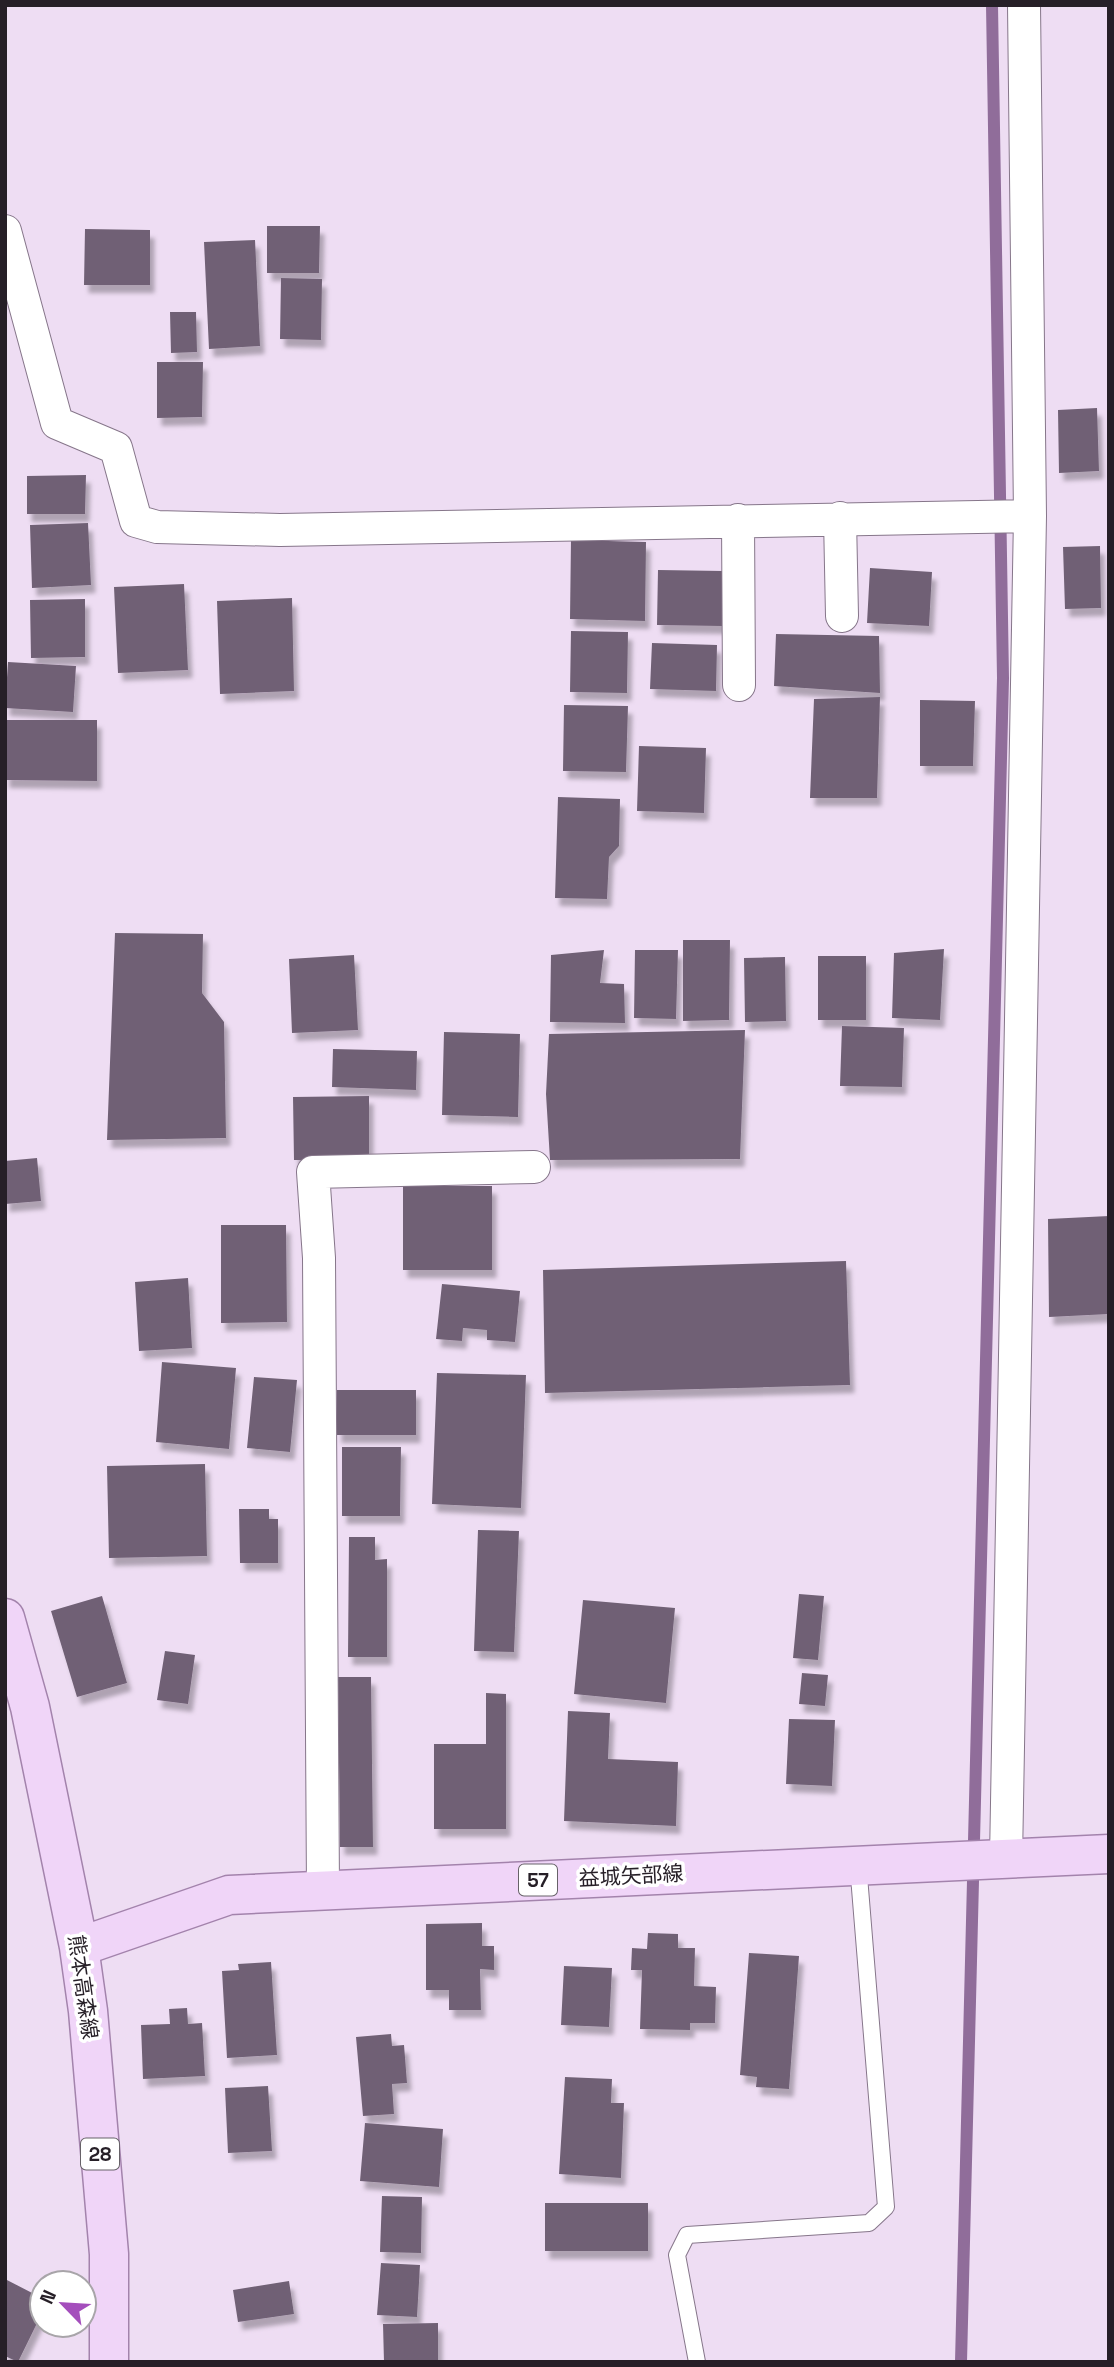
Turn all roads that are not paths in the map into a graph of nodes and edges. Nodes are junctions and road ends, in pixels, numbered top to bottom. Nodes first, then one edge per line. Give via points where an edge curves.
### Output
1 (1024, 5) edge
2 (5, 231) edge
3 (1030, 516) junction
4 (840, 518) junction
5 (738, 520) junction
6 (842, 616) dead end
7 (739, 685) dead end
8 (534, 1167) dead end
9 (5, 1618) edge
10 (1109, 1854) edge
11 (1006, 1859) junction
12 (858, 1864) junction
13 (323, 1890) junction
14 (79, 1947) junction
15 (109, 2362) edge
16 (696, 2362) edge

1 - 3 street
2 - 5 street via 57,423 116,448 136,521 157,527 280,530
3 - 4 street
3 - 11 street
4 - 5 street
4 - 6 street
5 - 7 street
8 - 13 street via 313,1172 319,1258
9 - 14 main road, 熊本高森線 / 28 via 30,1707
10 - 11 main road, 益城矢部線 / 57
11 - 12 main road, 益城矢部線 / 57
12 - 13 main road, 益城矢部線 / 57
12 - 16 lane via 886,2207 869,2223 687,2235 677,2255
13 - 14 main road, 益城矢部線 / 57 via 229,1895
14 - 15 main road, 熊本高森線 / 28 via 109,2254

